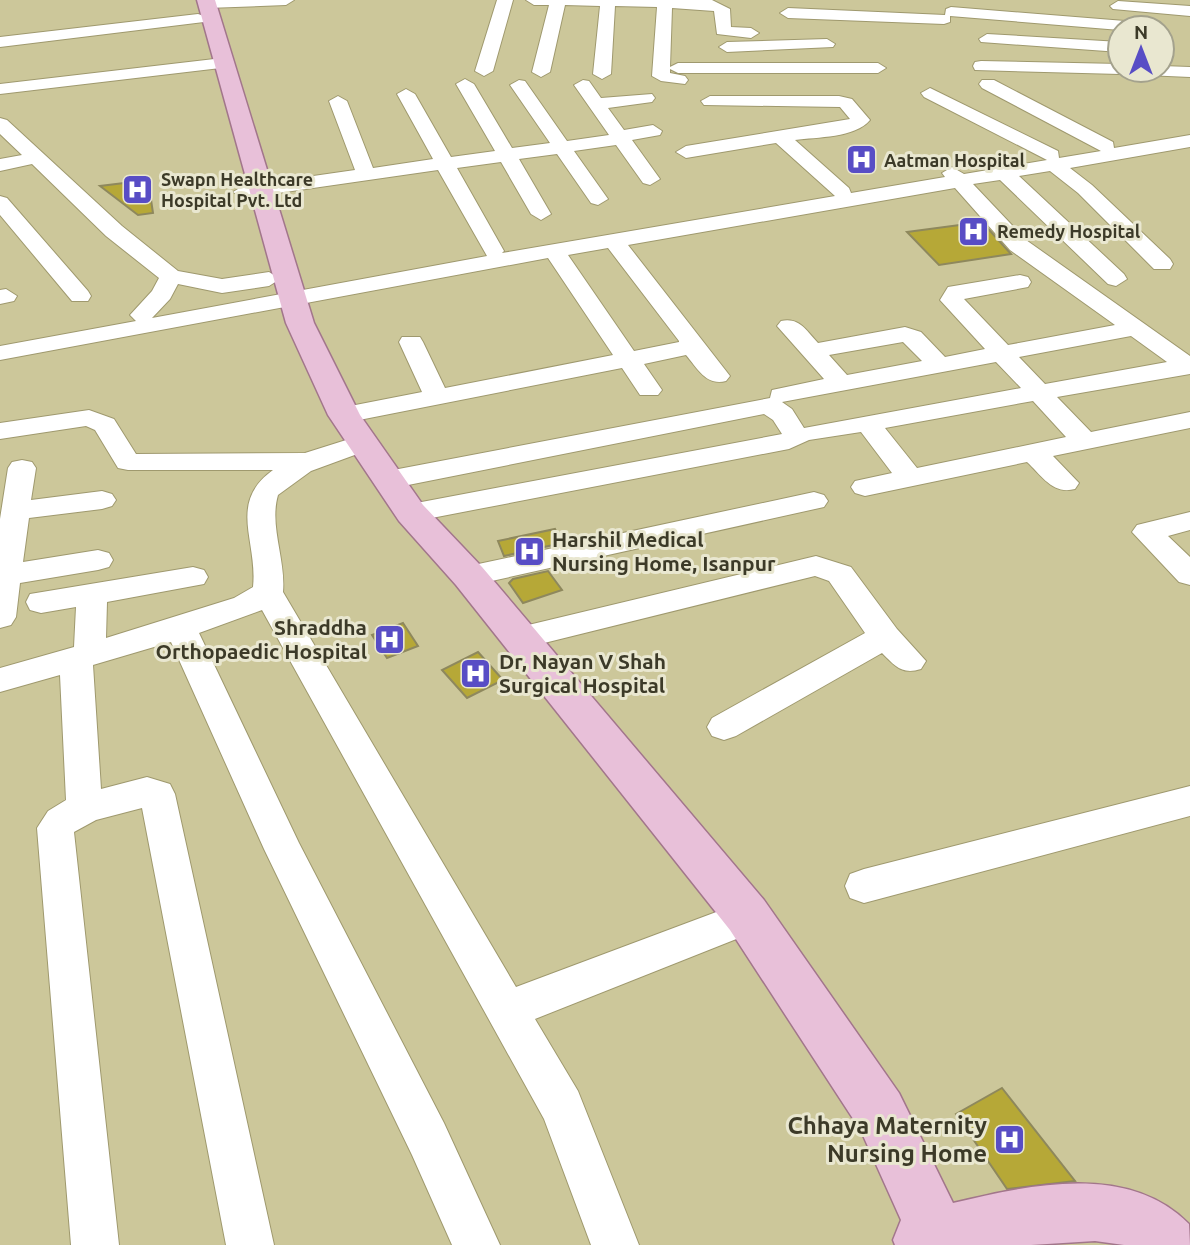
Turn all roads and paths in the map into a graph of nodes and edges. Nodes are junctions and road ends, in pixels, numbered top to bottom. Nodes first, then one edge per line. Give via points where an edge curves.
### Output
1 (286, 0) edge
2 (505, 0) edge
3 (534, 0) edge
4 (558, 1) edge
5 (665, 1) edge
6 (608, 2) edge
7 (201, 5) edge
8 (1098, 5) dead end
9 (785, 6) edge
10 (1190, 11) edge
11 (985, 15) junction
12 (1106, 25) edge
13 (83, 32) junction
14 (751, 33) dead end
15 (832, 39) junction
16 (0, 42) edge
17 (707, 48) dead end
18 (1106, 48) edge
19 (39, 53) dead end
20 (986, 53) junction
21 (217, 63) junction
22 (1106, 67) edge
23 (678, 68) dead end
24 (484, 71) dead end
25 (541, 72) dead end
26 (602, 74) dead end
27 (465, 84) dead end
28 (519, 85) dead end
29 (583, 85) dead end
30 (988, 85) dead end
31 (0, 89) edge
32 (707, 90) junction
33 (930, 93) dead end
34 (406, 94) dead end
35 (646, 98) dead end
36 (338, 101) dead end
37 (597, 104) junction
38 (1, 126) edge
39 (653, 131) dead end
40 (619, 137) junction
41 (780, 137) junction
42 (1188, 141) edge
43 (720, 146) junction
44 (1106, 146) junction
45 (561, 147) junction
46 (686, 152) dead end
47 (507, 155) junction
48 (34, 158) junction
49 (1053, 160) junction
50 (445, 163) junction
51 (0, 165) edge
52 (1004, 173) junction
53 (366, 174) junction
54 (958, 177) junction
55 (650, 179) dead end
56 (251, 190) junction
57 (842, 192) junction
58 (598, 199) dead end
59 (0, 202) edge
60 (541, 214) dead end
61 (614, 241) junction
62 (494, 251) junction
63 (554, 251) junction
64 (1161, 264) dead end
65 (171, 276) junction
66 (1116, 279) dead end
67 (1020, 282) dead end
68 (970, 290) junction
69 (280, 293) junction
70 (80, 296) dead end
71 (890, 313) dead end
72 (142, 315) junction
73 (789, 326) dead end
74 (1136, 328) junction
75 (909, 334) junction
76 (0, 339) edge
77 (411, 342) dead end
78 (692, 347) junction
79 (1027, 348) junction
80 (0, 353) edge
81 (814, 353) junction
82 (1000, 353) junction
83 (627, 360) junction
84 (939, 365) junction
85 (1189, 366) edge
86 (886, 375) junction
87 (718, 376) dead end
88 (841, 384) junction
89 (649, 390) dead end
90 (1038, 393) junction
91 (781, 395) dead end
92 (438, 397) junction
93 (917, 415) junction
94 (1190, 420) edge
95 (868, 424) junction
96 (0, 431) edge
97 (814, 433) dead end
98 (342, 442) junction
99 (1085, 442) junction
100 (1034, 453) junction
101 (22, 468) dead end
102 (911, 478) junction
103 (388, 480) junction
104 (1065, 483) dead end
105 (865, 487) dead end
106 (102, 500) dead end
107 (814, 501) dead end
108 (16, 511) junction
109 (411, 513) junction
110 (1190, 521) edge
111 (98, 560) dead end
112 (6, 575) junction
113 (1190, 575) edge
114 (469, 576) junction
115 (193, 577) dead end
116 (268, 592) junction
117 (92, 594) junction
118 (41, 602) dead end
119 (0, 617) edge
120 (181, 628) junction
121 (883, 634) junction
122 (520, 638) junction
123 (83, 656) junction
124 (910, 662) dead end
125 (0, 680) edge
126 (724, 727) dead end
127 (1190, 801) edge
128 (81, 810) junction
129 (864, 886) dead end
130 (735, 922) junction
131 (507, 1010) junction
132 (925, 1242) edge
133 (96, 1245) edge
134 (250, 1245) edge
135 (476, 1245) edge
136 (615, 1245) edge
137 (1168, 1245) edge

1 - 7 street
2 - 24 street
3 - 4 street
4 - 6 street
4 - 25 street
5 - 6 street
5 - 14 street via 720,6 723,30
5 - 32 street via 661,76
6 - 26 street
7 - 13 street
7 - 21 main road
8 - 10 street
9 - 11 street
9 - 15 street via 797,27
11 - 12 street
11 - 20 street
13 - 16 street
13 - 19 street via 87,46
15 - 17 street
15 - 23 street via 884,71
18 - 20 street
20 - 22 street
21 - 31 street
21 - 56 main road
27 - 47 street
28 - 45 street
29 - 37 street
30 - 44 street
32 - 41 street via 839,101 861,120 851,126
32 - 43 street
33 - 49 street
34 - 50 street
35 - 37 street
36 - 53 street
37 - 40 street
38 - 48 street
39 - 40 street
40 - 45 street
40 - 55 street
41 - 43 street
41 - 57 street
42 - 44 street
42 - 49 street
43 - 46 street
44 - 49 street
45 - 47 street
45 - 58 street
47 - 50 street
47 - 60 street
48 - 51 street
48 - 65 street
49 - 52 street
49 - 54 street
49 - 64 street
50 - 53 street
50 - 62 street
52 - 54 street
52 - 66 street
53 - 56 street
54 - 57 street
54 - 61 street
54 - 74 street via 1018,244
56 - 69 main road
57 - 62 street
59 - 70 street
61 - 63 street
61 - 78 street
62 - 69 street
63 - 69 street
63 - 83 street
65 - 69 street
65 - 72 street via 162,294
67 - 68 street
68 - 79 street
68 - 82 street via 956,292 952,300
69 - 72 street
69 - 80 street
69 - 98 main road via 282,327 324,419
71 - 75 street
72 - 76 street
73 - 81 street
74 - 79 street
74 - 85 street
75 - 81 street
75 - 84 street
77 - 92 street
78 - 83 street
78 - 87 street
79 - 82 street
81 - 88 street
82 - 84 street
82 - 90 street
83 - 89 street
83 - 92 street
84 - 86 street
85 - 90 street
86 - 88 street
86 - 93 street
88 - 91 street
90 - 93 street
90 - 99 street
92 - 98 street
93 - 95 street
94 - 99 street
95 - 97 street
95 - 102 street
96 - 98 street via 89,418 105,425 128,462
98 - 103 main road
98 - 116 street via 281,474 265,489 261,506 271,574
98 - 130 main road
99 - 100 street
100 - 102 street
100 - 104 street
101 - 108 street
102 - 105 street
103 - 109 main road
103 - 109 street via 769,405 783,415 797,437
106 - 108 street
107 - 114 street
108 - 112 street
109 - 114 main road
110 - 113 street via 1147,532
111 - 112 street
112 - 119 street
114 - 122 main road
115 - 117 street
116 - 120 street via 245,606
116 - 131 street
117 - 118 street
117 - 123 street
120 - 123 street
120 - 135 street via 282,849 428,1139
121 - 122 street via 840,574 816,566
121 - 124 street
121 - 126 street via 877,642
122 - 132 main road via 747,915 880,1112
123 - 125 street
123 - 128 street
127 - 129 street
128 - 133 street via 57,822 54,834
128 - 134 street via 147,792 157,794
130 - 131 street
130 - 132 main road via 865,1118
131 - 136 street via 562,1107
132 - 137 main road via 1049,1213 1107,1213 1146,1223

